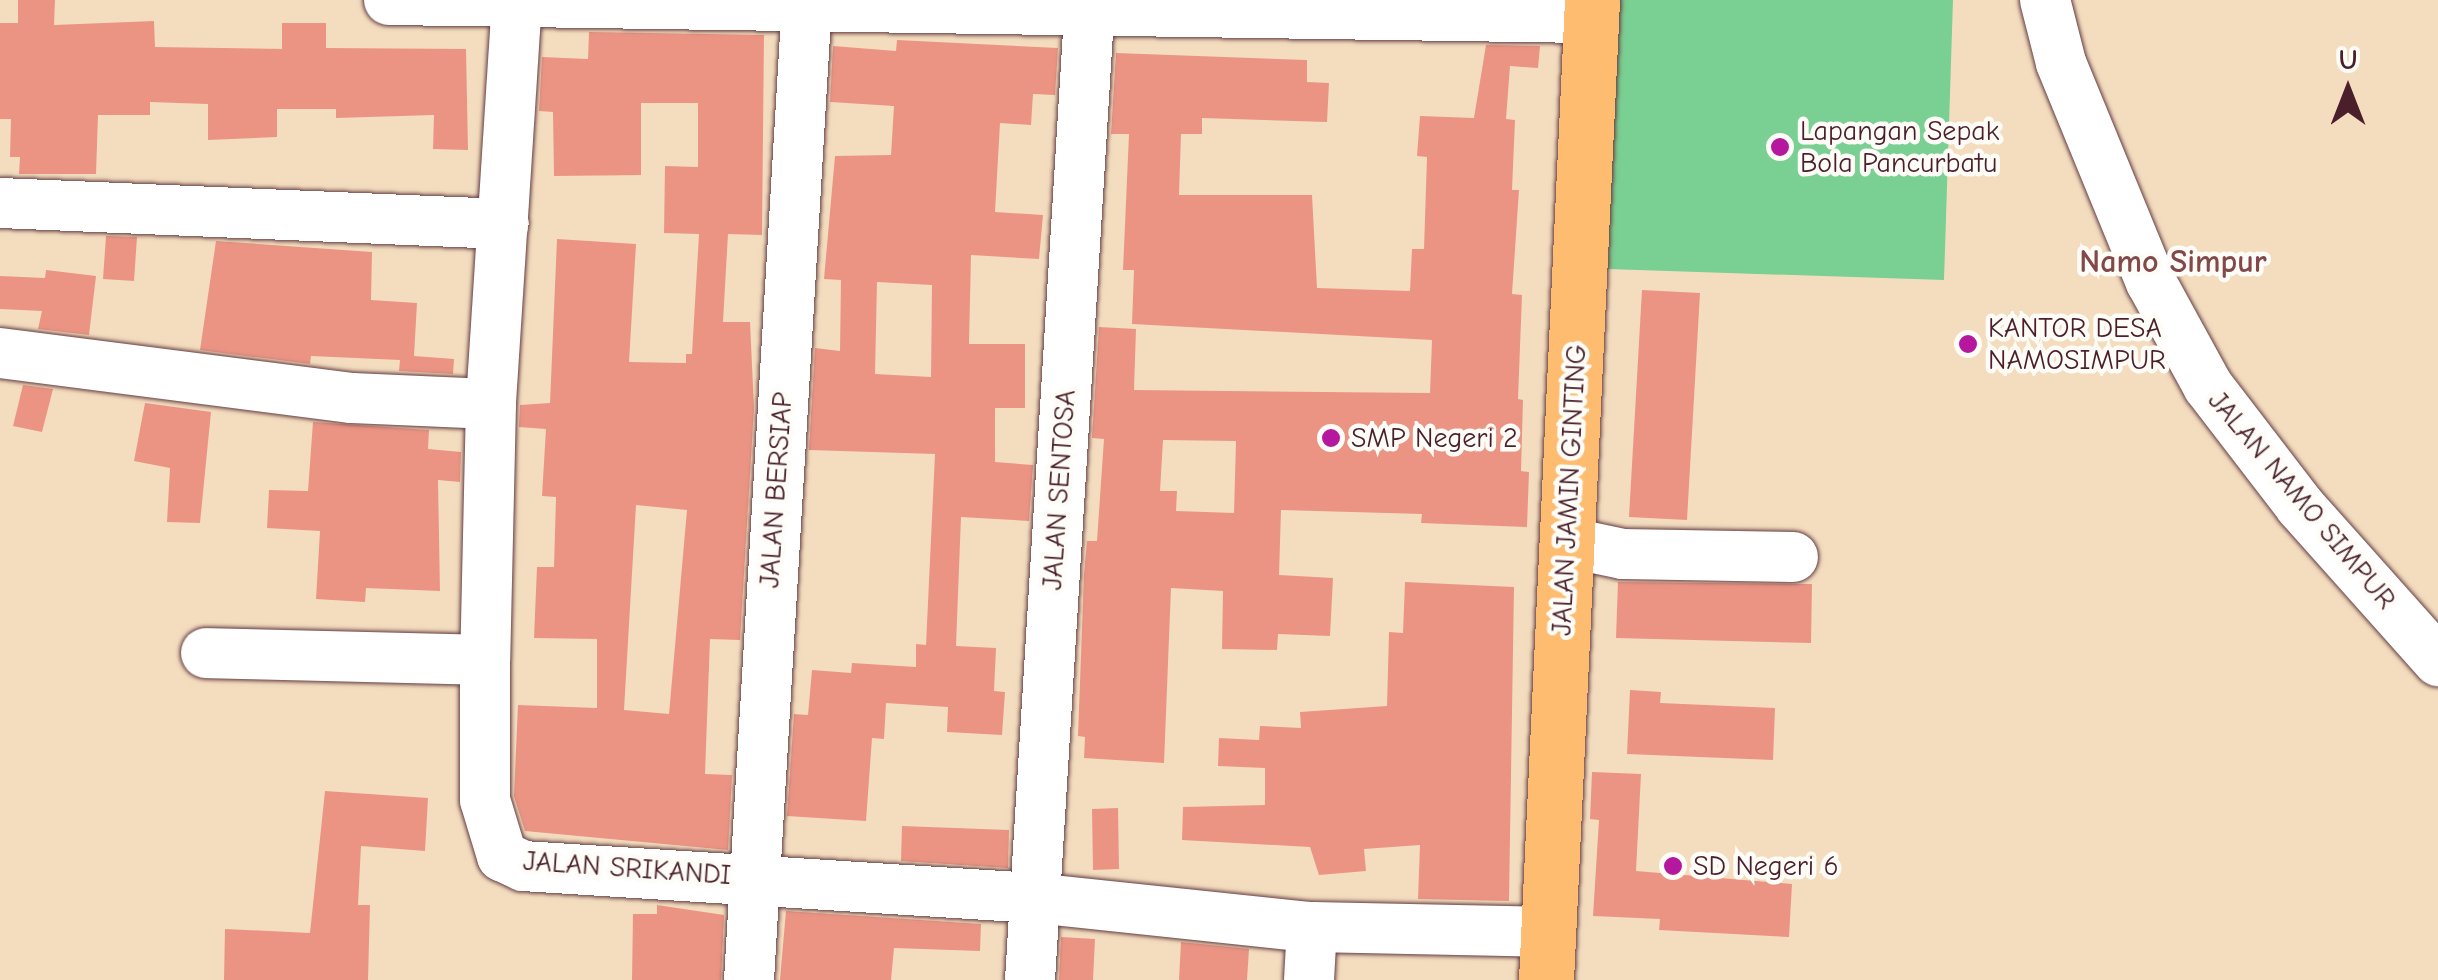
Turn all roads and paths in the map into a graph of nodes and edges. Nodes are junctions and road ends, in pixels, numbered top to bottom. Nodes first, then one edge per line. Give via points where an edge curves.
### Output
1 (390, 0) edge
2 (2045, 0) edge
3 (517, 1) edge
4 (807, 2) edge
5 (1090, 6) edge
6 (1592, 9) edge
7 (0, 203) edge
8 (504, 224) junction
9 (0, 353) edge
10 (491, 404) junction
11 (1566, 542) junction
12 (1793, 557) dead end
13 (206, 653) dead end
14 (485, 660) junction
15 (2438, 660) edge
16 (752, 877) junction
17 (1034, 898) junction
18 (1312, 928) junction
19 (1548, 956) edge
20 (749, 980) edge
21 (1030, 980) edge
22 (1309, 980) edge

1 - 3 street
2 - 15 street, JALAN NAMO SIMPUR via 2061,63 2151,282 2208,386 2300,506
3 - 4 street
3 - 8 street, JALAN SRIKANDI
4 - 5 street
4 - 16 street, JALAN BERSIAP
5 - 6 street
5 - 17 street, JALAN SENTOSA
6 - 11 highway, JALAN JAMIN GINTING
7 - 8 street
8 - 10 street, JALAN SRIKANDI
9 - 10 street via 352,398
10 - 14 street, JALAN SRIKANDI
11 - 12 street via 1623,554
11 - 19 highway, JALAN JAMIN GINTING
13 - 14 street
14 - 16 street, JALAN SRIKANDI via 485,800 502,856 523,866
16 - 17 street, JALAN SRIKANDI
16 - 20 street, JALAN BERSIAP
17 - 18 street, JALAN SRIKANDI
17 - 21 street, JALAN SENTOSA
18 - 19 street, JALAN SRIKANDI
18 - 22 street

